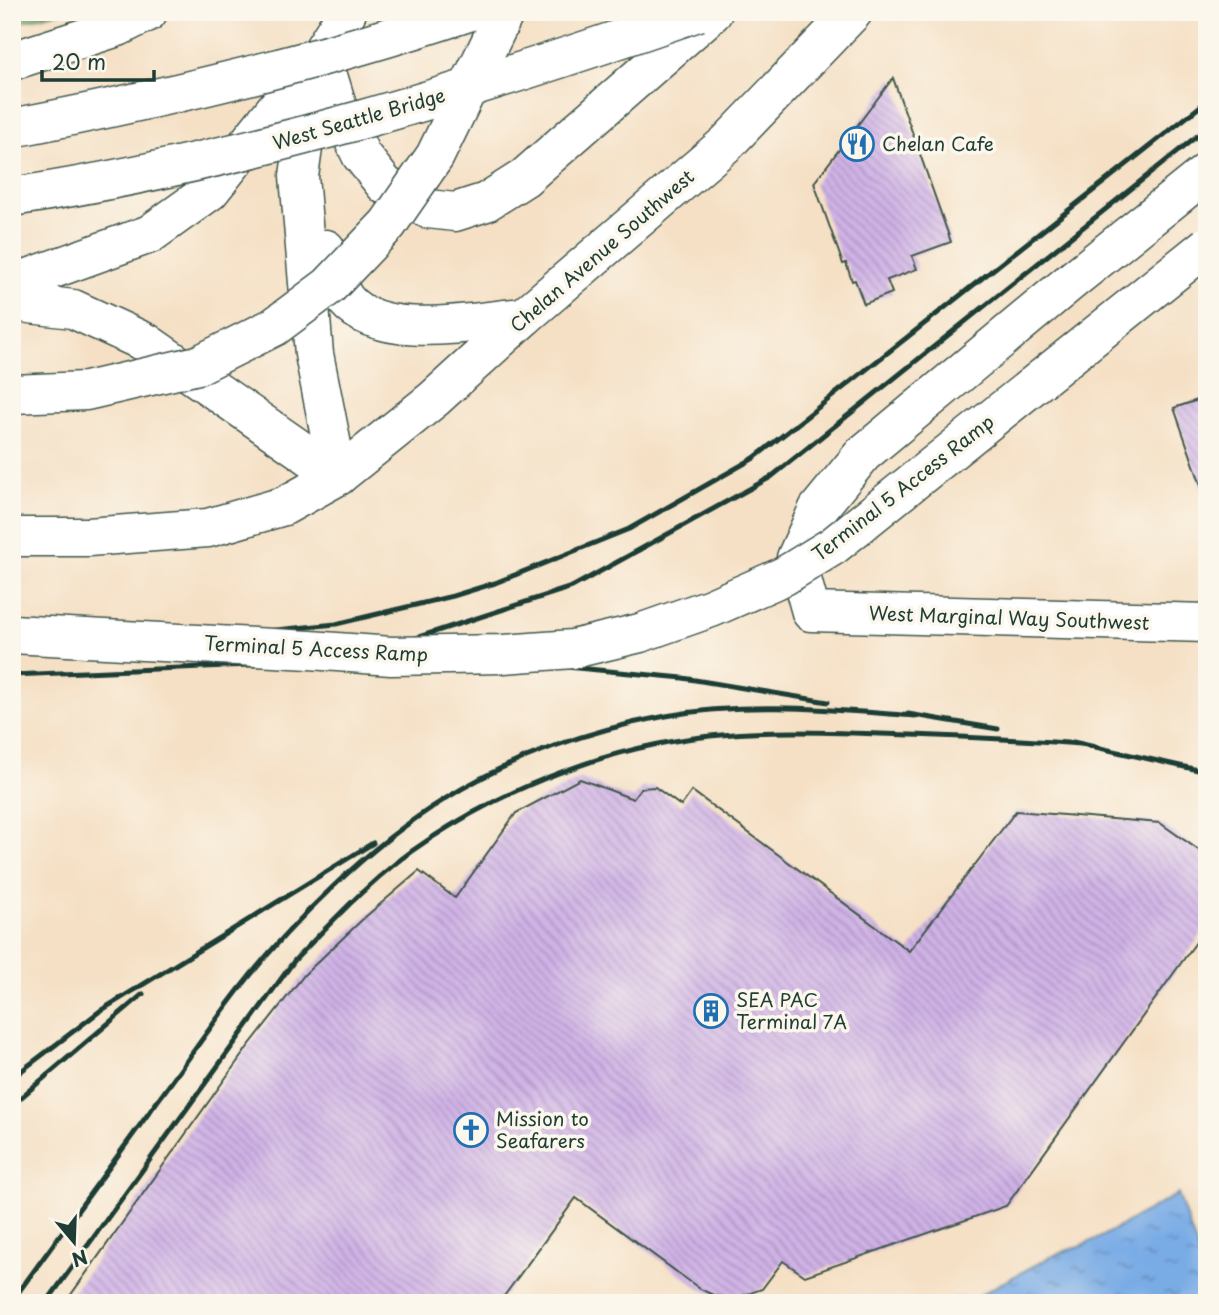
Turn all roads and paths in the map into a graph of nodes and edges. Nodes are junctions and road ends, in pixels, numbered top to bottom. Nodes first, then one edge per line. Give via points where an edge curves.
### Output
1 (148, 12) edge
2 (347, 12) edge
3 (468, 12) edge
4 (505, 12) edge
5 (698, 12) edge
6 (713, 12) edge
7 (856, 15) edge
8 (321, 53) junction
9 (12, 61) edge
10 (12, 128) edge
11 (1207, 173) edge
12 (299, 176) junction
13 (12, 197) edge
14 (1207, 246) edge
15 (12, 284) edge
16 (12, 302) edge
17 (524, 317) junction
18 (12, 394) edge
19 (338, 476) junction
20 (12, 537) edge
21 (1207, 623) edge
22 (12, 634) edge

1 - 9 main road via 118,27
2 - 8 main road
3 - 10 main road, bridge via 400,35 145,102
4 - 18 main road, bridge via 435,156 388,224 329,286 274,327 198,365 86,391
5 - 13 main road, West Seattle Bridge, bridge via 355,122 209,160
6 - 8 main road via 524,178 486,202 455,212 428,209 385,185 361,155 337,105
7 - 17 main road, Chelan Avenue Southwest via 727,143
8 - 12 main road
8 - 15 main road via 210,191 150,234
11 - 21 main road, West Marginal Way Southwest via 863,454 818,509 796,558 811,612
12 - 17 main road via 345,300 368,317 391,324 431,326
12 - 19 main road via 314,354
14 - 22 main road, Terminal 5 Access Ramp, bridge via 833,546 753,591 670,623 573,649 404,656
16 - 19 main road via 74,309 147,343
17 - 19 main road, Chelan Avenue Southwest via 434,399
19 - 20 main road via 284,506 208,528

